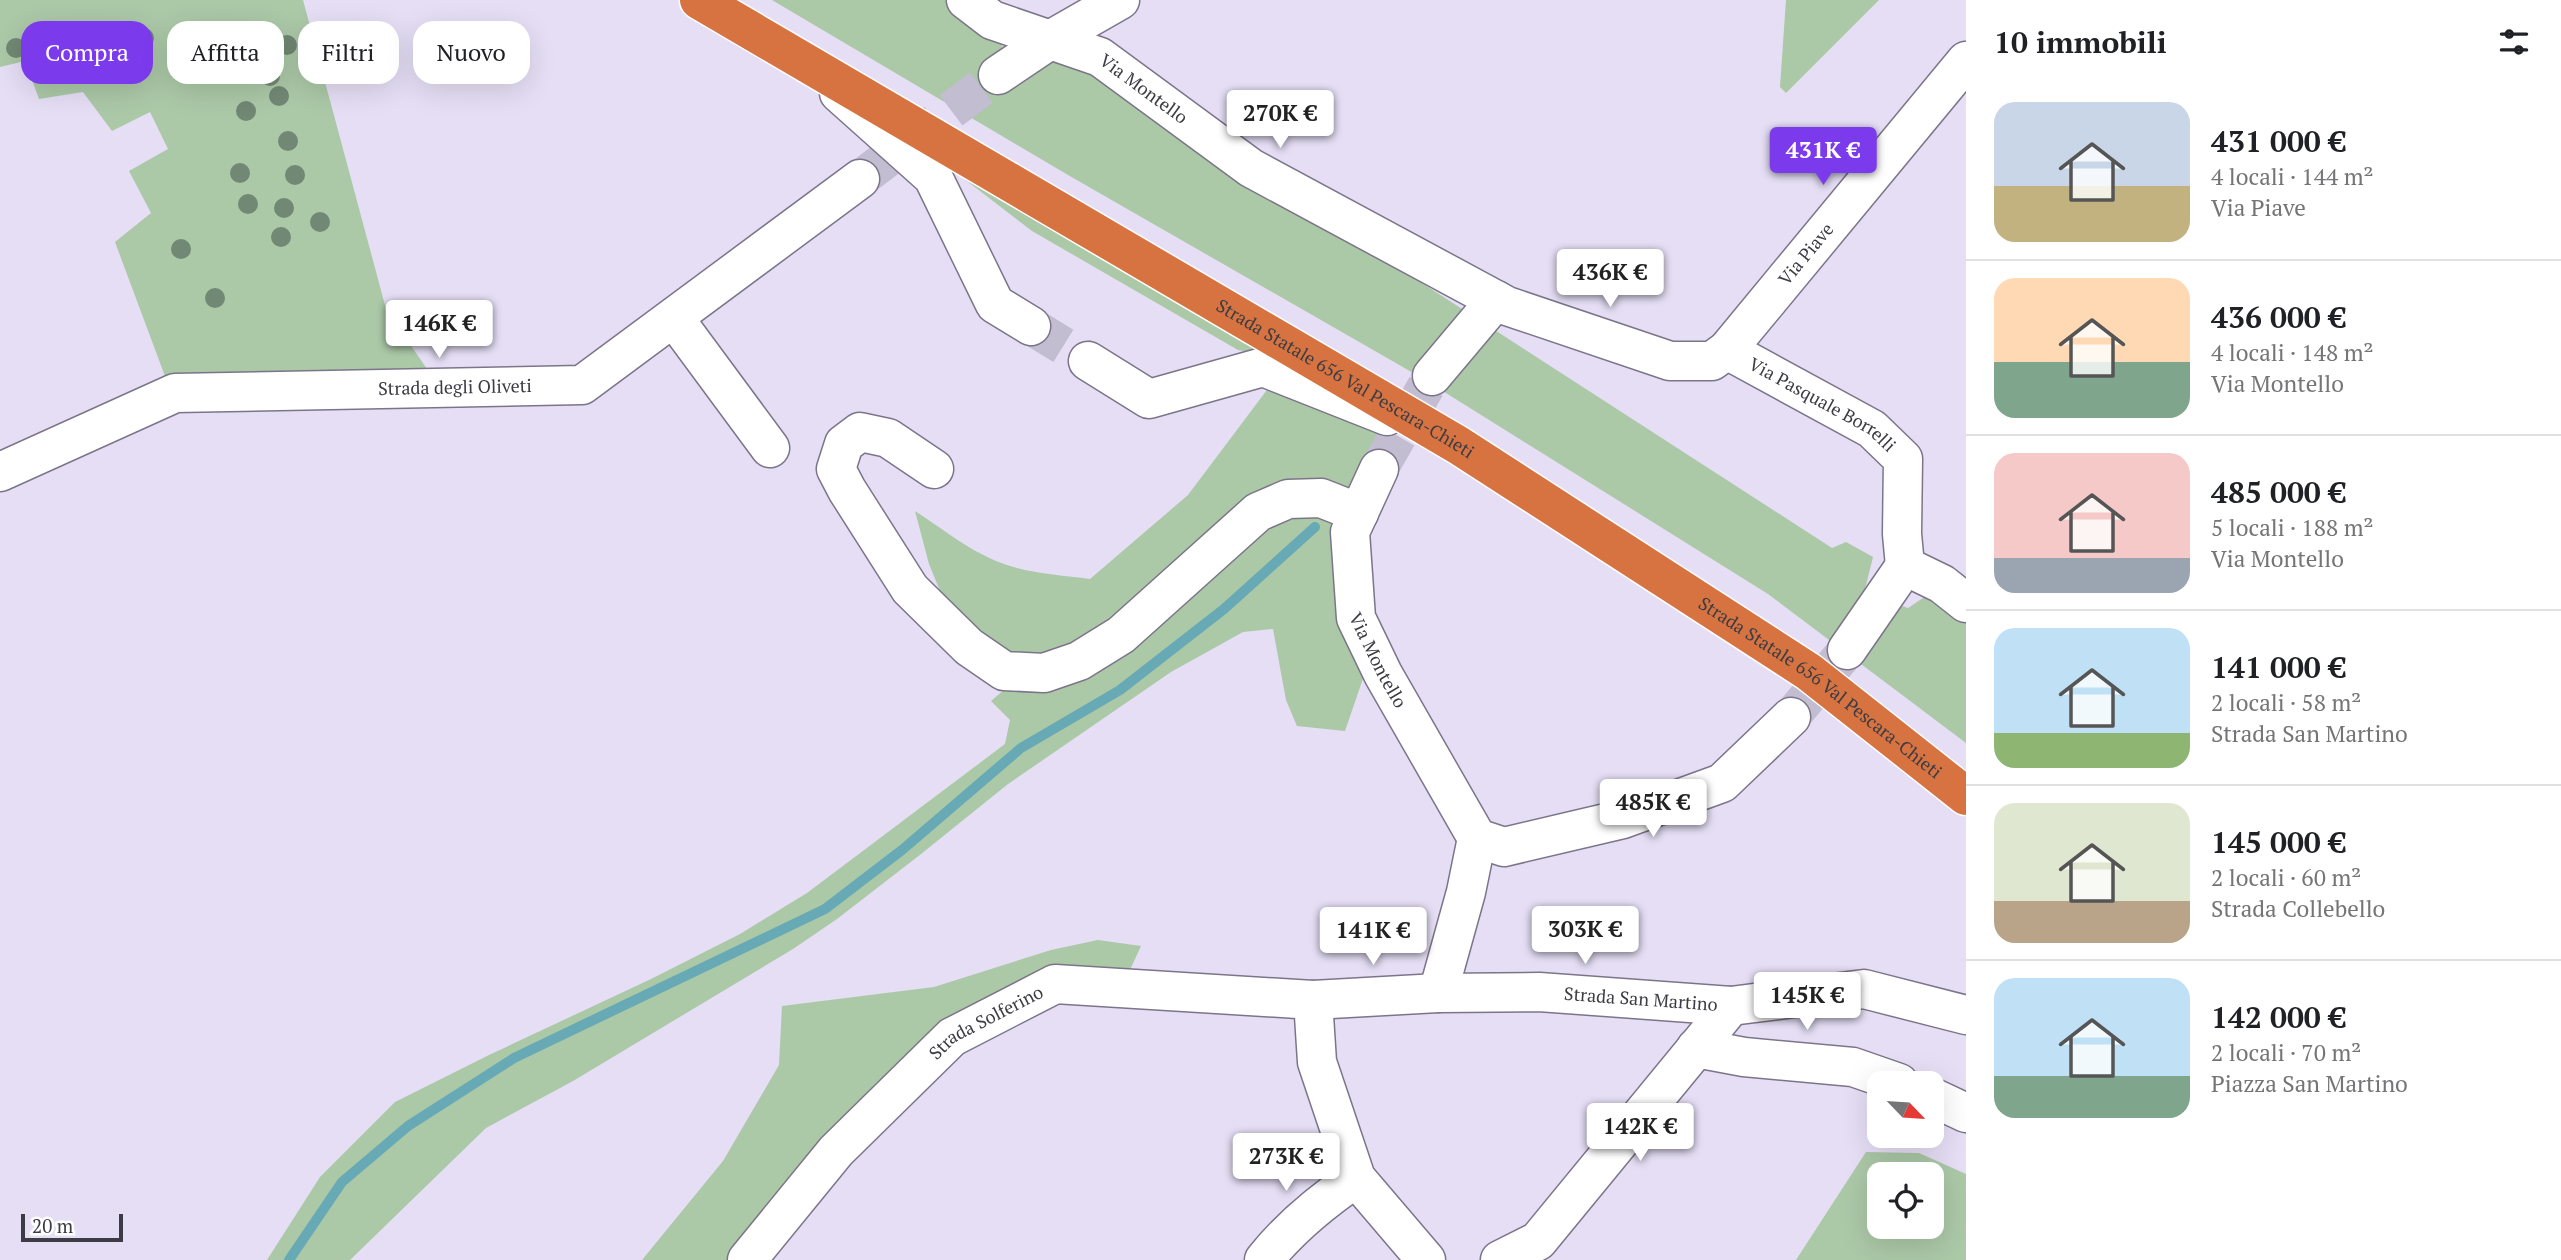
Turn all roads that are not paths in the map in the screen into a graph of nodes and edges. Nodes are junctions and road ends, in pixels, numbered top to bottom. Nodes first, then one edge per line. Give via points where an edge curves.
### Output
1 (699, 0) edge
2 (966, 0) edge
3 (1120, 0) edge
4 (1050, 40) junction
5 (1966, 61) edge
6 (809, 66) junction
7 (998, 75) tunnel mouth
8 (860, 179) tunnel mouth
9 (1496, 300) junction
10 (674, 318) junction
11 (1031, 326) tunnel mouth
12 (1727, 350) junction
13 (1088, 361) tunnel mouth
14 (1432, 376) tunnel mouth
15 (1458, 444) junction
16 (770, 448) dead end
17 (934, 469) dead end
18 (1379, 469) tunnel mouth
19 (0, 472) edge
20 (1359, 513) junction
21 (1905, 566) junction
22 (1966, 603) edge
23 (1847, 650) tunnel mouth
24 (1791, 717) tunnel mouth
25 (1966, 796) edge
26 (1477, 838) junction
27 (1437, 993) junction
28 (1313, 1000) junction
29 (1731, 1006) junction
30 (1966, 1015) edge
31 (1696, 1048) junction
32 (1867, 1071) edge
33 (1944, 1102) edge
34 (1966, 1112) edge
35 (1356, 1178) junction
36 (747, 1260) edge
37 (1264, 1260) edge
38 (1426, 1260) edge
39 (1500, 1260) edge

1 - 6 highway, Strada Statale 656 Val Pescara-Chieti
2 - 4 street, Via Montello via 992,20
3 - 4 street
4 - 7 street
4 - 9 street, Via Montello via 1100,57 1251,168
5 - 12 street, Via Piave
6 - 11 street via 933,177 995,304
6 - 15 highway, Strada Statale 656 Val Pescara-Chieti
8 - 10 street, Strada degli Oliveti
9 - 12 street, Via Montello via 1670,361 1712,361
9 - 14 street
10 - 16 street
10 - 19 street, Strada degli Oliveti via 582,385 175,393
12 - 21 street, Via Pasquale Borrelli via 1872,429 1903,459
13 - 15 street via 1149,398 1263,367
15 - 25 highway, Strada Statale 656 Val Pescara-Chieti via 1809,672
17 - 20 street via 888,438 860,432 844,444 836,469 910,589 970,647 1004,671 1044,673 1079,661 1121,635 1258,512 1289,499 1321,498
18 - 20 street, Via Montello
20 - 26 street, Via Montello via 1350,532 1356,618
21 - 22 street via 1942,584
21 - 23 street
24 - 26 street via 1722,783 1623,819 1504,847
26 - 27 street
27 - 28 street, Strada San Martino
27 - 29 street, Strada San Martino via 1539,992
28 - 35 street via 1317,1062
28 - 36 street, Strada Solferino via 1055,984 952,1037 836,1151
29 - 30 street, Strada San Martino via 1864,989
29 - 31 street
31 - 32 street
31 - 39 street via 1538,1241
33 - 34 street
35 - 37 street via 1320,1203
35 - 38 street

